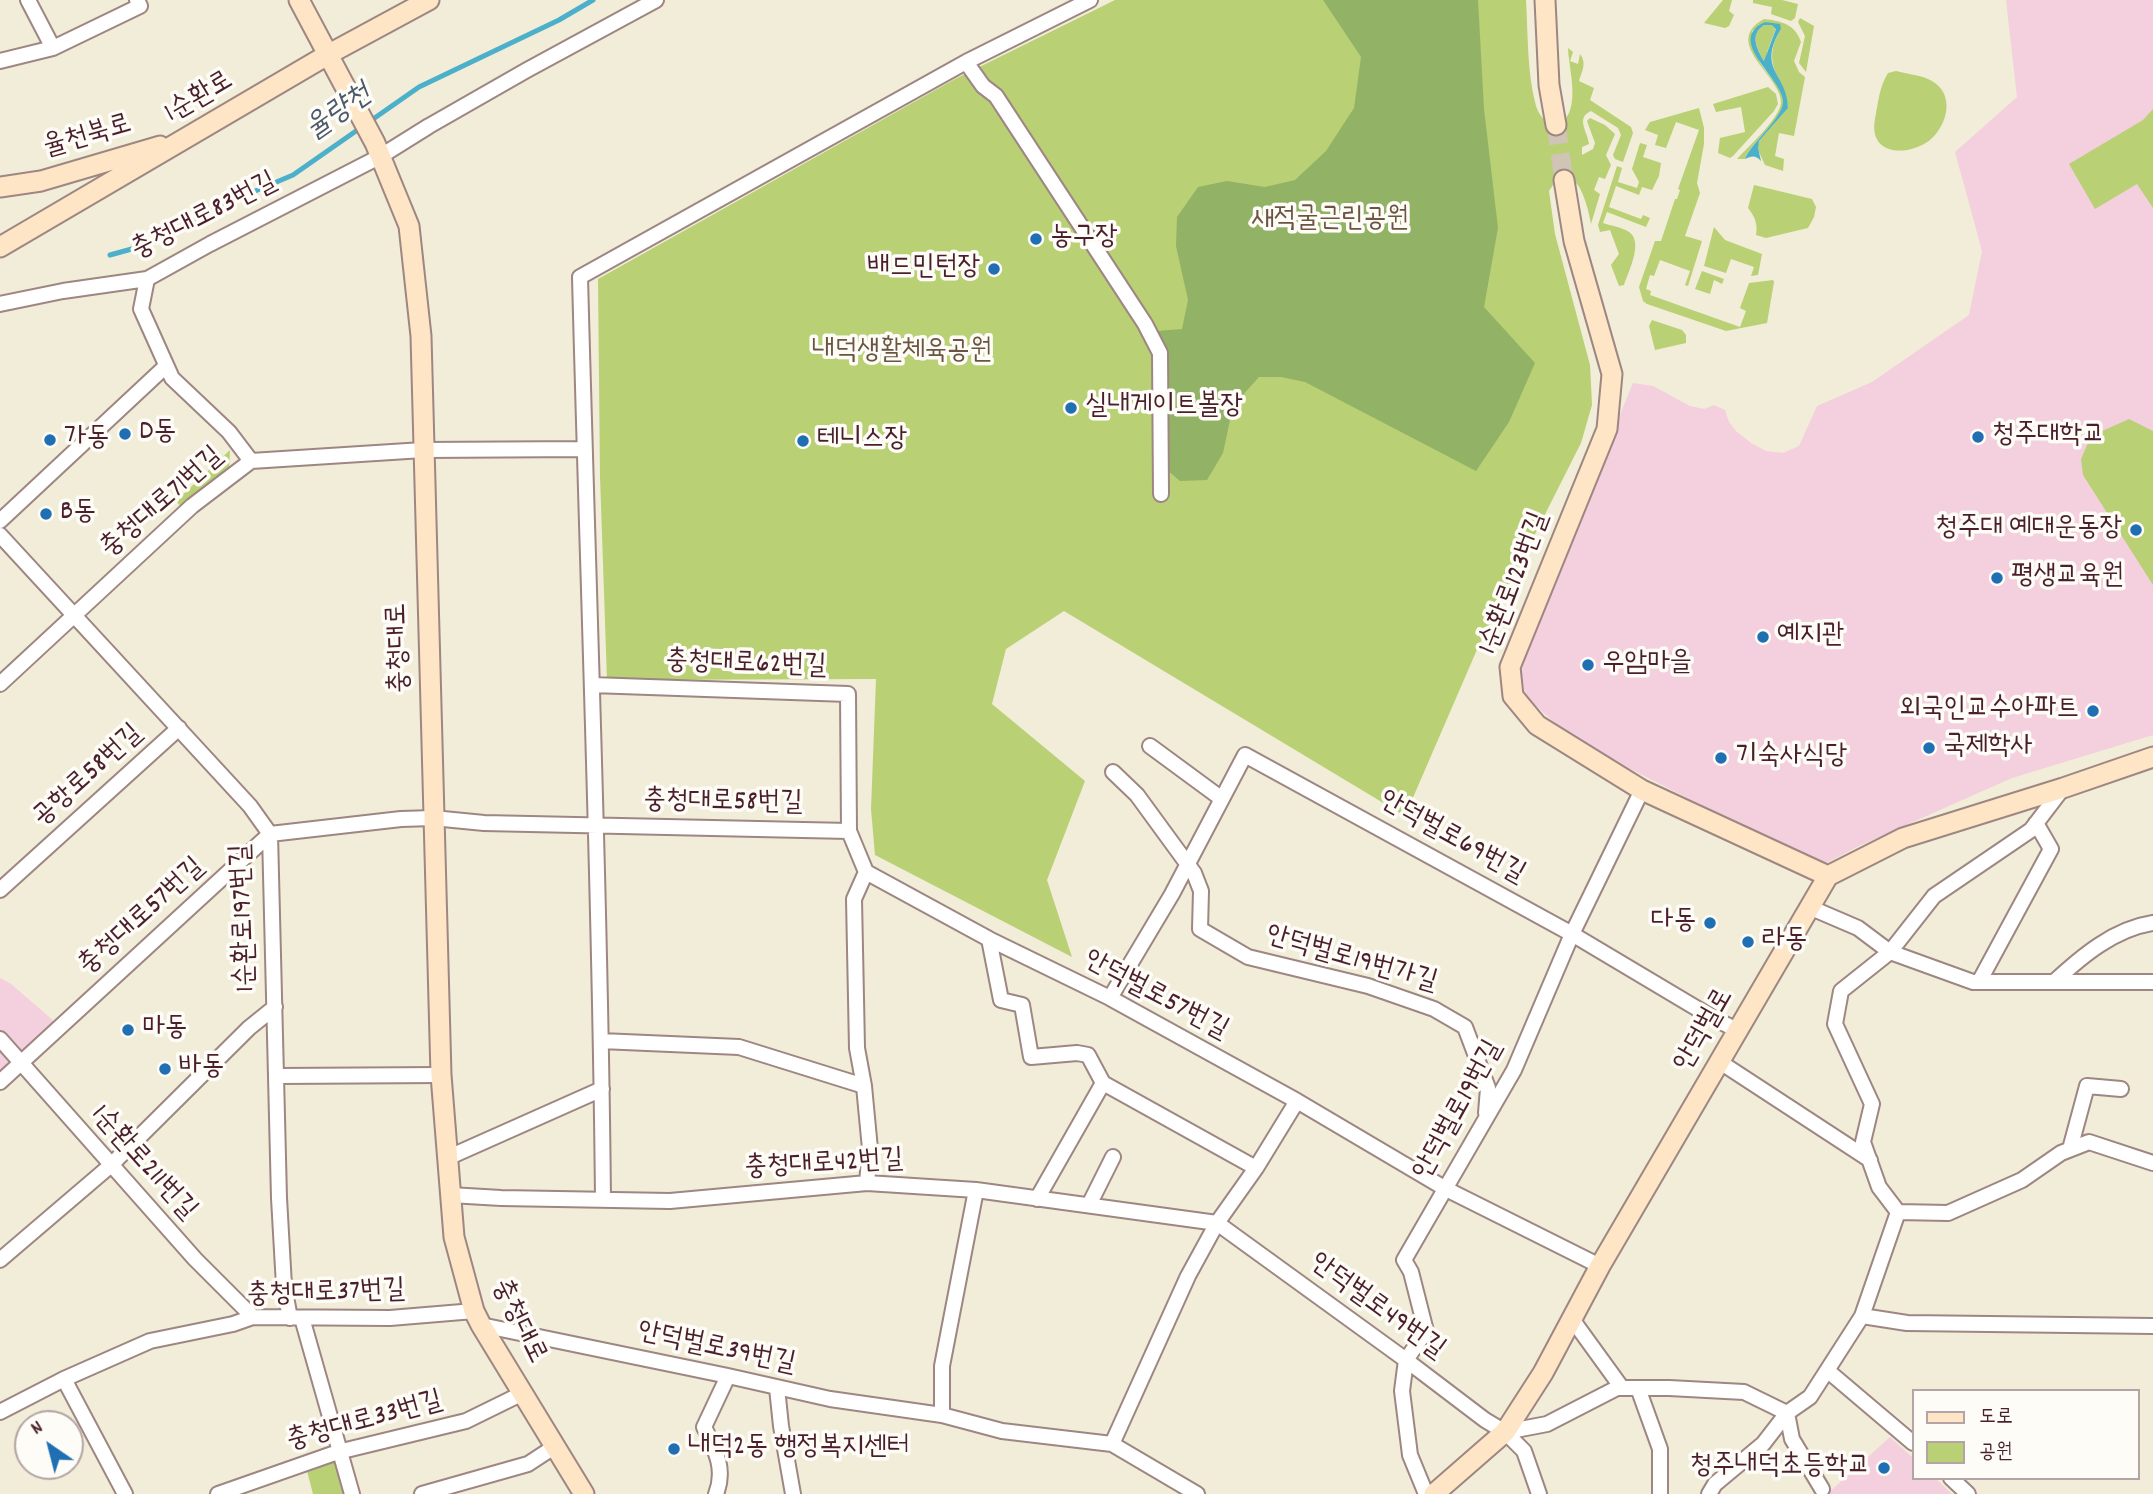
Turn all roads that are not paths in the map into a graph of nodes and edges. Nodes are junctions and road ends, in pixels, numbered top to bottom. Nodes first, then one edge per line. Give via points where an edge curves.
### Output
1 (28, 0) edge
2 (299, 0) edge
3 (429, 0) edge
4 (656, 0) edge
5 (1090, 0) edge
6 (1545, 0) edge
7 (139, 3) edge
8 (53, 48) junction
9 (329, 54) junction
10 (0, 61) edge
11 (966, 62) junction
12 (1556, 125) tunnel mouth
13 (191, 137) junction
14 (378, 150) junction
15 (1564, 180) tunnel mouth
16 (0, 187) edge
17 (0, 247) edge
18 (147, 279) junction
19 (0, 304) edge
20 (166, 366) junction
21 (584, 449) junction
22 (423, 450) junction
23 (251, 461) junction
24 (1161, 494) dead end
25 (0, 522) edge
26 (0, 535) edge
27 (74, 615) junction
28 (0, 684) edge
29 (592, 685) junction
30 (179, 729) junction
31 (1150, 746) dead end
32 (2153, 757) edge
33 (1113, 772) dead end
34 (2063, 788) junction
35 (1642, 790) junction
36 (1222, 799) junction
37 (433, 818) junction
38 (2036, 823) junction
39 (595, 827) junction
40 (849, 831) junction
41 (270, 834) junction
42 (1186, 864) junction
43 (866, 872) junction
44 (1828, 876) junction
45 (0, 890) edge
46 (1809, 907) junction
47 (2153, 923) edge
48 (1572, 934) junction
49 (989, 939) junction
50 (1890, 952) junction
51 (1979, 982) junction
52 (2054, 982) junction
53 (2153, 982) edge
54 (1110, 998) junction
55 (275, 1007) junction
56 (1739, 1031) junction
57 (0, 1039) edge
58 (601, 1041) junction
59 (1720, 1062) junction
60 (21, 1063) junction
61 (441, 1075) junction
62 (277, 1076) junction
63 (0, 1082) edge
64 (1103, 1083) junction
65 (864, 1086) junction
66 (602, 1089) junction
67 (2121, 1089) dead end
68 (1297, 1101) junction
69 (1486, 1119) junction
70 (2070, 1149) junction
71 (1113, 1157) dead end
72 (447, 1158) junction
73 (1870, 1160) junction
74 (2153, 1163) edge
75 (110, 1166) junction
76 (1256, 1168) junction
77 (867, 1183) junction
78 (1447, 1189) junction
79 (976, 1190) junction
80 (450, 1195) junction
81 (603, 1199) junction
82 (1037, 1199) junction
83 (1089, 1205) junction
84 (1898, 1212) junction
85 (1217, 1223) junction
86 (0, 1260) edge
87 (1600, 1266) junction
88 (1862, 1316) junction
89 (253, 1317) junction
90 (296, 1318) junction
91 (477, 1318) junction
92 (1572, 1319) junction
93 (2153, 1326) edge
94 (1406, 1360) junction
95 (1828, 1371) junction
96 (728, 1376) junction
97 (64, 1379) junction
98 (777, 1388) junction
99 (1622, 1388) junction
100 (1638, 1388) junction
101 (521, 1394) junction
102 (0, 1412) edge
103 (1787, 1413) junction
104 (942, 1415) junction
105 (1505, 1432) junction
106 (1912, 1442) edge
107 (1112, 1444) junction
108 (554, 1447) junction
109 (338, 1452) junction
110 (1953, 1480) edge
111 (1822, 1489) dead end
112 (125, 1494) edge
113 (218, 1494) edge
114 (352, 1494) edge
115 (422, 1494) edge
116 (584, 1494) edge
117 (716, 1494) edge
118 (793, 1494) edge
119 (1197, 1494) edge
120 (1426, 1494) edge
121 (1434, 1494) edge
122 (1539, 1494) edge
123 (1660, 1494) edge
124 (1709, 1494) edge
125 (1968, 1494) edge

1 - 8 street
2 - 9 street
3 - 9 street, 1순환로
4 - 14 street, 충청대로83번길
5 - 11 street
6 - 12 street
7 - 8 street
8 - 10 street
9 - 13 street, 1순환로
9 - 14 street, 충청대로
11 - 21 street via 580,277
11 - 24 street via 996,96 1160,353
13 - 16 street, 율천북로 via 41,181
13 - 17 street, 1순환로
14 - 18 street, 충청대로83번길
14 - 22 street, 충청대로 via 409,226 421,336
15 - 35 street, 1순환로123번길 via 1574,241 1612,374 1607,429 1510,667 1513,696 1537,725
18 - 19 street, 충청대로83번길
18 - 20 street via 141,309
20 - 23 street via 172,378 229,432
20 - 25 street
21 - 22 street, 충청대로71번길
21 - 29 street
22 - 23 street, 충청대로71번길
22 - 37 street, 충청대로
23 - 27 street, 충청대로71번길 via 192,506
26 - 27 street, 1순환로197번길
27 - 28 street, 충청대로71번길
27 - 30 street, 1순환로197번길
29 - 39 street
29 - 40 street, 충청대로62번길 via 848,694
30 - 41 street, 1순환로197번길
30 - 45 street, 공항로58번길
31 - 36 street
32 - 34 street
33 - 42 street via 1137,795
34 - 38 street
34 - 44 street via 1903,838
35 - 44 street, 1순환로123번길
35 - 48 street, 안덕벌로19번길
36 - 42 street, 안덕벌로69번길
36 - 48 street, 안덕벌로69번길 via 1245,755
37 - 39 street, 충청대로58번길
37 - 41 street
37 - 61 street, 충청대로
38 - 50 street via 1934,896
38 - 51 street via 2051,849
39 - 40 street, 충청대로58번길
39 - 58 street
40 - 43 street, 충청대로62번길
41 - 55 street, 1순환로197번길
41 - 60 street, 충청대로57번길
42 - 54 street, 안덕벌로69번길
42 - 69 street, 안덕벌로19번가길 via 1201,891 1200,929 1221,942 1248,957 1368,986 1434,1009 1465,1027 1488,1088
43 - 49 street, 안덕벌로57번길
43 - 65 street via 854,899 857,1048
44 - 46 street, 안덕벌로
46 - 50 street via 1858,928
46 - 56 street, 안덕벌로
47 - 52 street via 2135,926 2084,954
48 - 56 street, 안덕벌로69번길
48 - 69 street, 안덕벌로19번길 via 1514,1070
49 - 54 street, 안덕벌로57번길
49 - 64 street via 1001,1000 1022,1005 1031,1057 1088,1055
50 - 51 street
50 - 73 street via 1841,991 1835,1024 1872,1104 1863,1142
51 - 52 street
52 - 53 street
54 - 68 street, 안덕벌로57번길
55 - 62 street, 1순환로197번길
55 - 75 street
56 - 59 street, 안덕벌로
57 - 60 street, 1순환로211번길
58 - 65 street via 739,1047
58 - 66 street
59 - 73 street
59 - 87 street, 안덕벌로
60 - 63 street, 충청대로57번길
60 - 75 street, 1순환로211번길
61 - 62 street
61 - 72 street, 충청대로
62 - 90 street, 1순환로197번길 via 283,1273
64 - 76 street
64 - 82 street
65 - 77 street via 870,1149
66 - 72 street
66 - 81 street
67 - 70 street via 2087,1086
68 - 76 street
68 - 78 street, 안덕벌로57번길
69 - 78 street, 안덕벌로19번길
70 - 74 street via 2089,1142
70 - 84 street via 2022,1180 1948,1213
71 - 83 street
72 - 80 street, 충청대로
73 - 84 street via 1879,1187
75 - 86 street
75 - 89 street, 1순환로211번길
76 - 85 street
77 - 79 street, 충청대로42번길
77 - 81 street, 충청대로42번길 via 670,1201
78 - 87 street, 안덕벌로57번길
78 - 94 street, 안덕벌로19번길 via 1404,1260 1426,1331
79 - 82 street, 충청대로42번길
79 - 104 street via 942,1366
80 - 81 street, 충청대로42번길
80 - 91 street, 충청대로 via 454,1237
82 - 83 street, 충청대로42번길
83 - 85 street, 충청대로42번길
84 - 88 street
85 - 94 street, 안덕벌로49번길
85 - 107 street via 1176,1301
87 - 92 street, 안덕벌로
88 - 93 street via 1907,1323
88 - 95 street
89 - 90 street, 충청대로37번길
89 - 97 street, 충청대로37번길 via 150,1341
90 - 91 street, 충청대로37번길
90 - 109 street, 1순환로197번길
91 - 96 street, 안덕벌로39번길
91 - 101 street, 충청대로
92 - 99 street
92 - 105 street, 안덕벌로
94 - 105 street, 안덕벌로49번길
94 - 120 street, 안덕벌로19번길 via 1402,1391 1412,1460
95 - 103 street via 1810,1397
95 - 106 street
96 - 98 street, 안덕벌로39번길
96 - 117 street via 704,1427 720,1460
97 - 102 street, 충청대로37번길
97 - 112 street
98 - 104 street, 안덕벌로39번길
98 - 118 street
99 - 100 street
99 - 105 street via 1547,1424
100 - 103 street via 1744,1392
100 - 123 street via 1660,1449
101 - 108 street, 충청대로
101 - 109 street, 충청대로33번길 via 466,1421
103 - 111 street via 1792,1439
103 - 124 street via 1763,1444
104 - 107 street, 안덕벌로39번길 via 1002,1431
105 - 121 street, 안덕벌로
105 - 122 street, 안덕벌로49번길 via 1524,1451
107 - 119 street, 안덕벌로39번길
108 - 115 street via 528,1464
108 - 116 street, 충청대로
109 - 113 street, 충청대로33번길
109 - 114 street, 1순환로197번길
110 - 125 street

